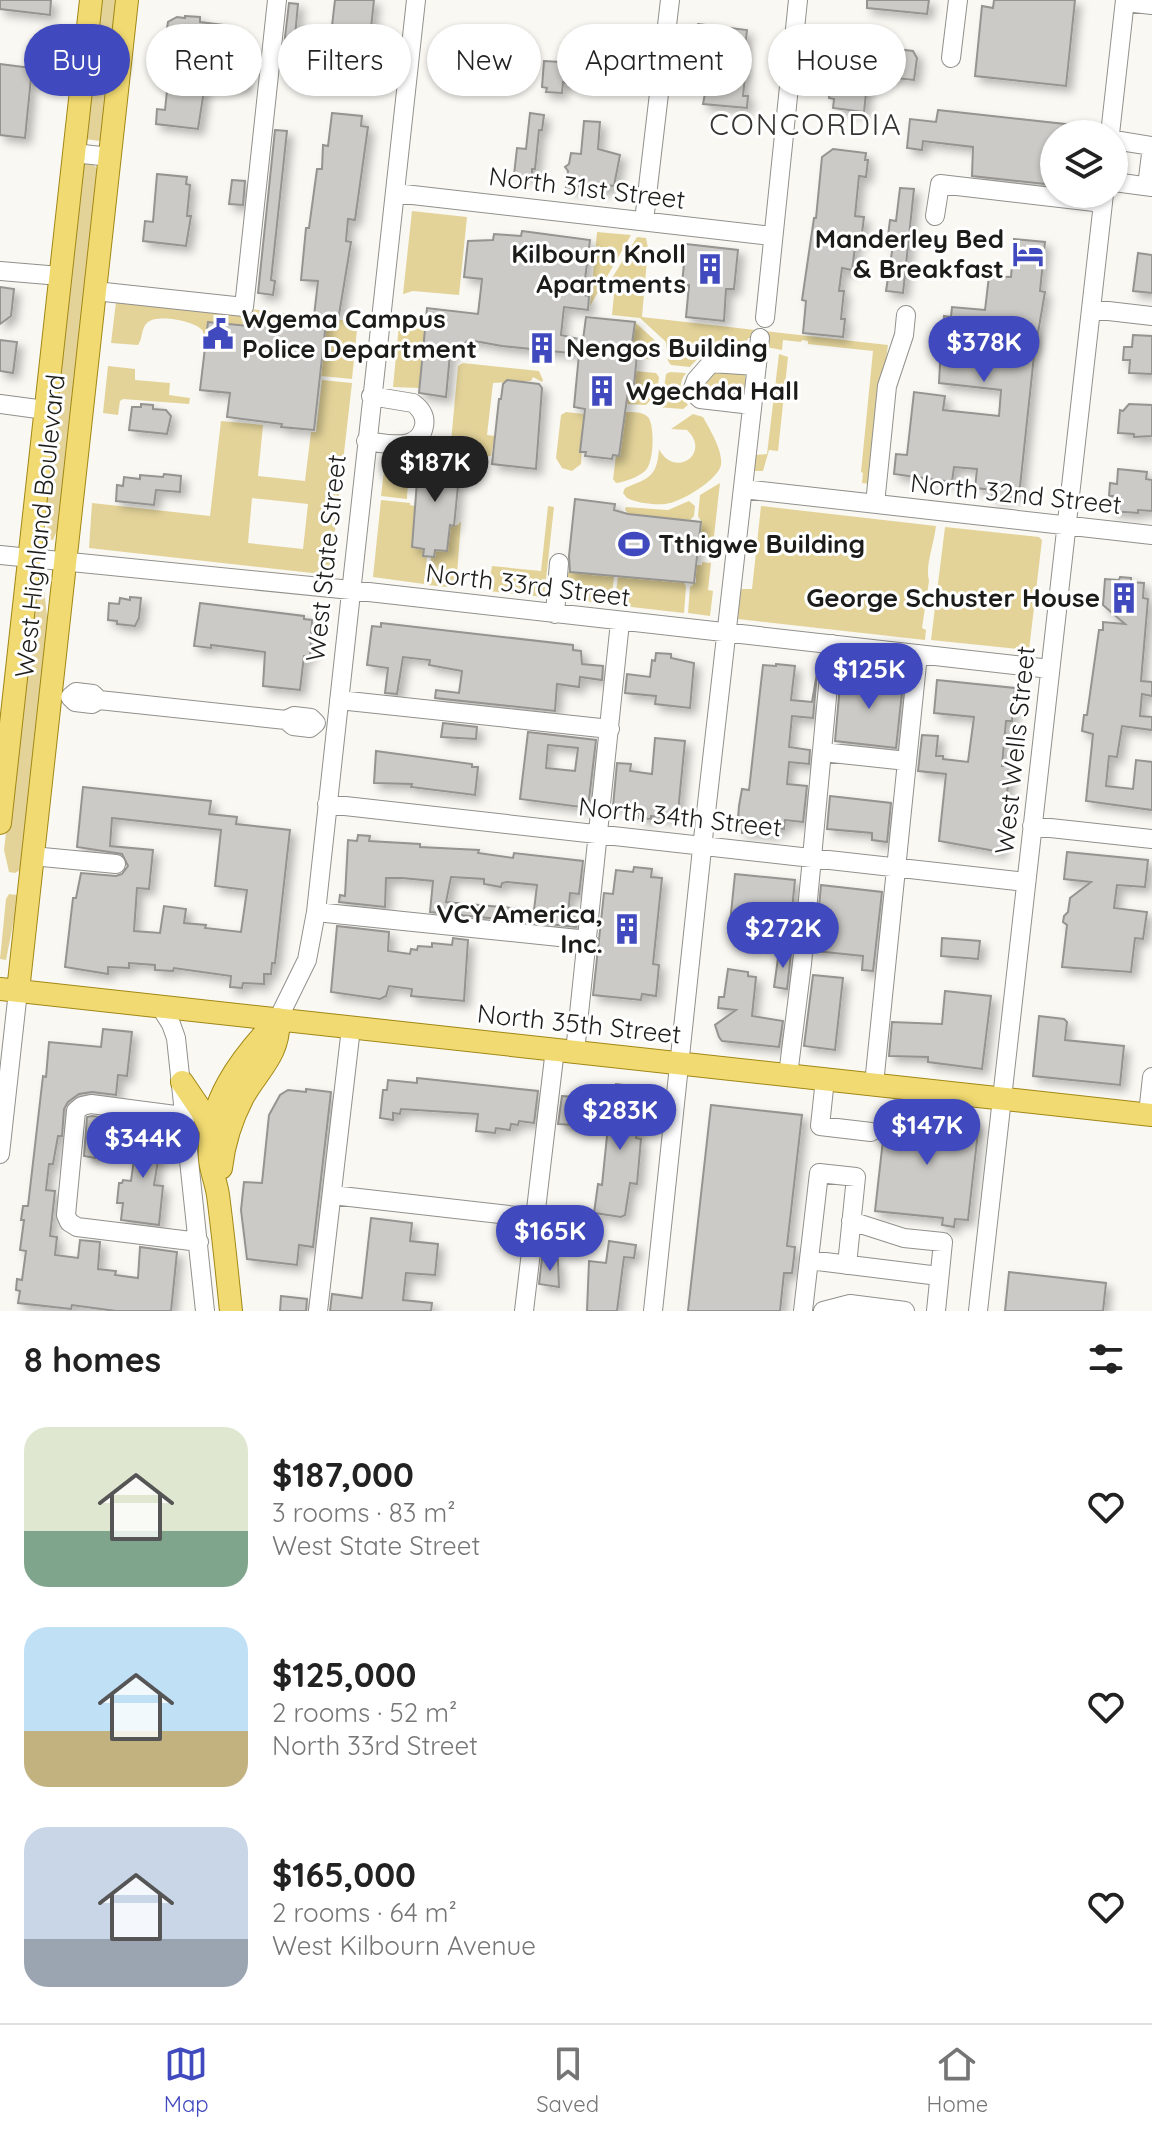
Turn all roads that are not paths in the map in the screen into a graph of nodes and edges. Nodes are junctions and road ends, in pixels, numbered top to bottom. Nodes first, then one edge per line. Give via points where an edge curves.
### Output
1 (91, 0) edge
2 (127, 0) edge
3 (277, 0) edge
4 (416, 0) edge
5 (670, 0) edge
6 (798, 0) edge
7 (958, 0) edge
8 (1125, 1) edge
9 (1152, 5) edge
10 (796, 24) edge
11 (951, 58) dead end
12 (788, 96) edge
13 (1112, 120) edge
14 (1128, 142) edge
15 (1152, 146) edge
16 (74, 153) junction
17 (110, 157) junction
18 (1128, 184) edge
19 (1149, 186) edge
20 (395, 193) junction
21 (1040, 193) edge
22 (1102, 208) edge
23 (935, 216) dead end
24 (644, 221) junction
25 (772, 236) junction
26 (0, 271) edge
27 (60, 276) junction
28 (95, 291) junction
29 (1091, 309) junction
30 (906, 315) dead end
31 (1152, 316) edge
32 (765, 318) dead end
33 (760, 338) dead end
34 (757, 366) junction
35 (371, 396) junction
36 (0, 404) edge
37 (752, 405) junction
38 (45, 410) junction
39 (366, 441) junction
40 (743, 489) junction
41 (875, 504) junction
42 (1066, 525) junction
43 (1152, 535) edge
44 (0, 555) edge
45 (29, 558) junction
46 (64, 562) junction
47 (559, 563) dead end
48 (351, 590) junction
49 (555, 614) junction
50 (620, 622) junction
51 (727, 633) junction
52 (832, 644) junction
53 (918, 654) junction
54 (1050, 669) junction
55 (60, 696) junction
56 (339, 700) junction
57 (336, 725) junction
58 (610, 729) junction
59 (822, 752) junction
60 (907, 761) junction
61 (327, 804) junction
62 (0, 823) edge
63 (1032, 826) junction
64 (599, 834) junction
65 (1152, 839) edge
66 (702, 845) junction
67 (32, 856) junction
68 (811, 858) junction
69 (116, 864) dead end
70 (897, 867) junction
71 (1026, 882) junction
72 (316, 912) junction
73 (588, 940) junction
74 (9, 990) edge
75 (161, 1008) junction
76 (278, 1019) junction
77 (351, 1028) junction
78 (565, 1050) junction
79 (679, 1064) junction
80 (788, 1075) junction
81 (1152, 1077) edge
82 (825, 1079) junction
83 (182, 1082) junction
84 (874, 1084) junction
85 (3, 1096) edge
86 (1002, 1098) junction
87 (1150, 1115) edge
88 (183, 1116) junction
89 (211, 1131) junction
90 (871, 1132) dead end
91 (0, 1154) edge
92 (217, 1190) junction
93 (332, 1195) junction
94 (535, 1218) junction
95 (851, 1221) junction
96 (199, 1242) junction
97 (809, 1260) junction
98 (847, 1265) junction
99 (939, 1276) junction
100 (205, 1311) edge
101 (231, 1311) edge
102 (318, 1311) edge
103 (524, 1311) edge
104 (653, 1311) edge
105 (803, 1311) edge
106 (823, 1311) edge
107 (905, 1311) edge
108 (936, 1311) edge
109 (978, 1311) edge

1 - 16 main road, West Highland Boulevard
2 - 17 main road, West Highland Boulevard
3 - 28 street via 244,307
4 - 20 street, West State Street
5 - 24 street
6 - 10 street
7 - 11 street
8 - 9 street
8 - 13 street
12 - 25 street
14 - 15 street
15 - 19 street
16 - 17 street
16 - 27 main road, West Highland Boulevard
17 - 28 main road, West Highland Boulevard
18 - 19 street
20 - 24 street, North 31st Street
20 - 35 street, West State Street
21 - 23 street via 940,184
22 - 29 street, West Wells Street
24 - 25 street, North 31st Street
25 - 32 street
26 - 27 street
27 - 38 main road, West Highland Boulevard
28 - 46 main road, West Highland Boulevard
29 - 31 street
29 - 42 street, West Wells Street
30 - 41 street via 887,386
33 - 34 street
34 - 37 street
34 - 37 street via 711,363 692,391 700,399
35 - 39 street, West State Street
35 - 39 street via 413,403 425,423 419,437 407,444
36 - 38 street
37 - 40 street
38 - 45 main road, West Highland Boulevard
39 - 48 street, West State Street
40 - 41 street, North 32nd Street
40 - 51 street
41 - 42 street, North 32nd Street
42 - 43 street, North 32nd Street
42 - 54 street, West Wells Street
44 - 45 street, North 33rd Street
45 - 46 street, North 33rd Street
45 - 62 main road, West Highland Boulevard
46 - 48 street, North 33rd Street
46 - 55 main road, West Highland Boulevard
47 - 49 street
48 - 49 street, North 33rd Street
48 - 56 street, West State Street
49 - 50 street, North 33rd Street
50 - 51 street, North 33rd Street
50 - 58 street
51 - 52 street, North 33rd Street
51 - 66 street
52 - 53 street, North 33rd Street
52 - 59 street
53 - 54 street, North 33rd Street
53 - 60 street
54 - 63 street, West Wells Street
55 - 57 street via 93,694 99,700 286,720 310,728 316,723
55 - 67 main road, West Highland Boulevard
56 - 57 street, West State Street
56 - 58 street
57 - 61 street, West State Street
58 - 64 street
59 - 60 street
59 - 68 street
60 - 70 street
61 - 64 street, North 34th Street
61 - 72 street, West State Street
63 - 65 street
63 - 71 street, West Wells Street
64 - 66 street, North 34th Street
64 - 73 street
66 - 68 street, North 34th Street
66 - 79 street
67 - 69 street
67 - 74 main road, West Highland Boulevard
68 - 70 street, North 34th Street
68 - 80 street
70 - 71 street, North 34th Street
70 - 84 street
71 - 86 street, West Wells Street
72 - 73 street
72 - 76 street, West State Street via 307,960
73 - 78 street
74 - 75 main road, North 35th Street
74 - 85 street, West Highland Boulevard
75 - 76 main road, North 35th Street
75 - 83 street via 176,1038
76 - 77 main road, North 35th Street
76 - 89 main road, West State Street via 234,1072 219,1099
76 - 92 main road, West State Street via 274,1052 229,1128
77 - 78 main road, North 35th Street
77 - 93 street
78 - 79 main road, North 35th Street
78 - 94 street
79 - 80 main road, North 35th Street
79 - 104 street
80 - 82 main road, North 35th Street
81 - 87 street
82 - 84 main road, North 35th Street
82 - 90 street via 820,1126
83 - 88 street
83 - 89 main road
84 - 86 main road, North 35th Street
85 - 91 street, West Highland Boulevard
86 - 87 main road, North 35th Street
86 - 109 street, West Wells Street
88 - 96 street
88 - 96 street via 91,1104 76,1111 66,1215 77,1227
89 - 92 main road, West State Street
92 - 101 main road, West State Street
93 - 94 street
93 - 102 street
94 - 103 street
95 - 97 street via 856,1177 819,1173
95 - 98 street
95 - 99 street via 904,1238 943,1242
96 - 100 street
97 - 98 street
97 - 105 street
98 - 99 street
99 - 108 street
106 - 107 street via 850,1304

